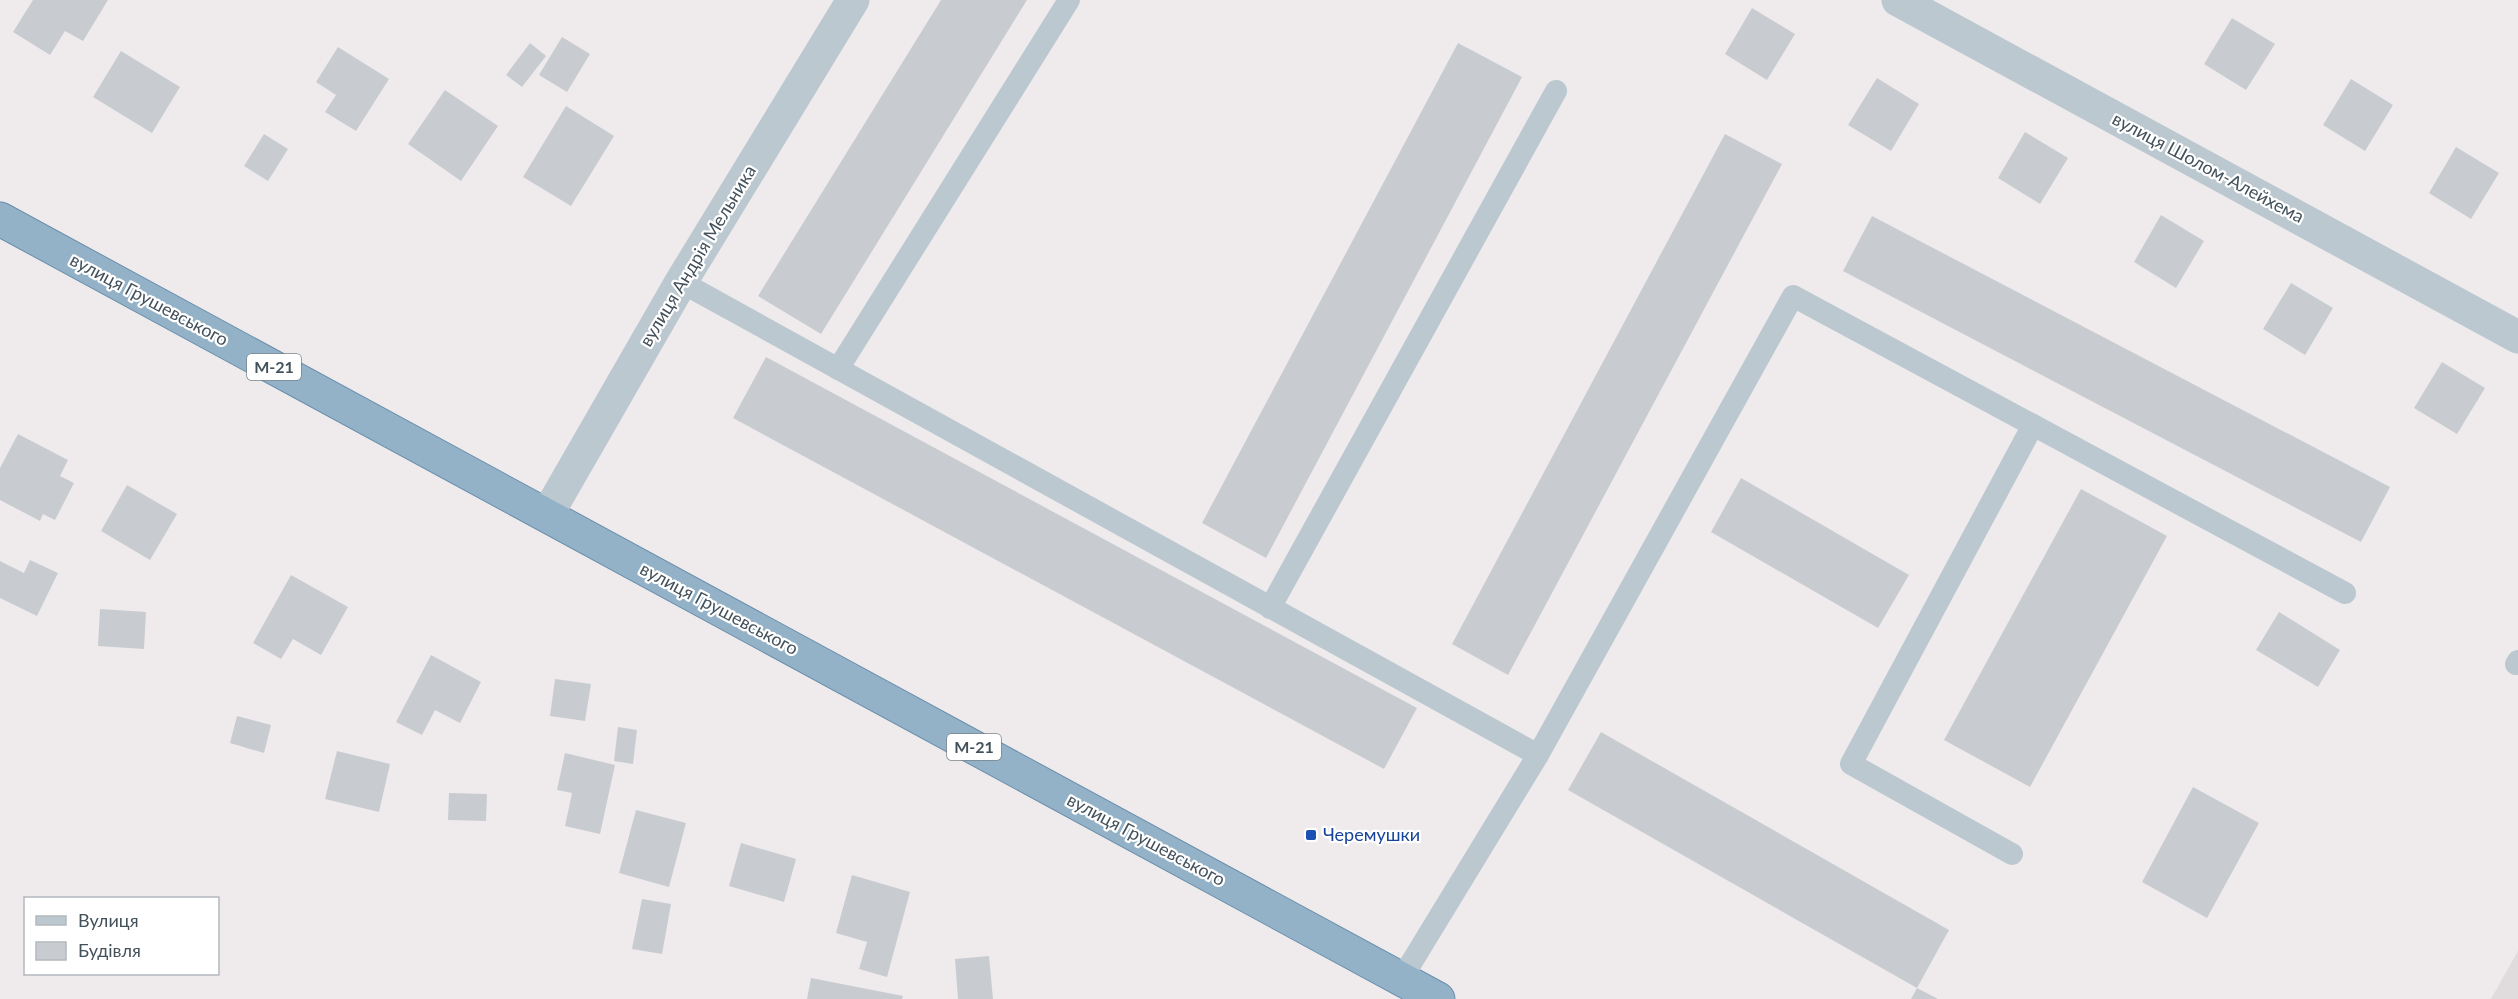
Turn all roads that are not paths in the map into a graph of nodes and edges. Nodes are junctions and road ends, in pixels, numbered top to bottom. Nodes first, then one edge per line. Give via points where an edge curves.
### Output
1 (853, 0) edge
2 (1069, 0) edge
3 (1898, 0) edge
4 (1556, 91) dead end
5 (0, 219) edge
6 (681, 282) junction
7 (2518, 337) edge
8 (838, 369) junction
9 (2033, 425) junction
10 (547, 515) junction
11 (2346, 593) dead end
12 (1270, 608) junction
13 (1538, 755) junction
14 (2013, 854) dead end
15 (1401, 978) junction
16 (1438, 999) edge

1 - 6 street, вулиця Андрія Мельника
2 - 8 lane
3 - 7 street, вулиця Шолом-Алейхема
4 - 12 lane
5 - 10 highway, вулиця Грушевського / М-21
6 - 8 lane
6 - 10 street, вулиця Андрія Мельника
8 - 12 lane
9 - 11 lane
9 - 13 lane via 1793,296
9 - 14 lane via 1851,764
10 - 15 highway, вулиця Грушевського / М-21
12 - 13 lane
13 - 15 lane
15 - 16 highway, вулиця Грушевського / М-21

